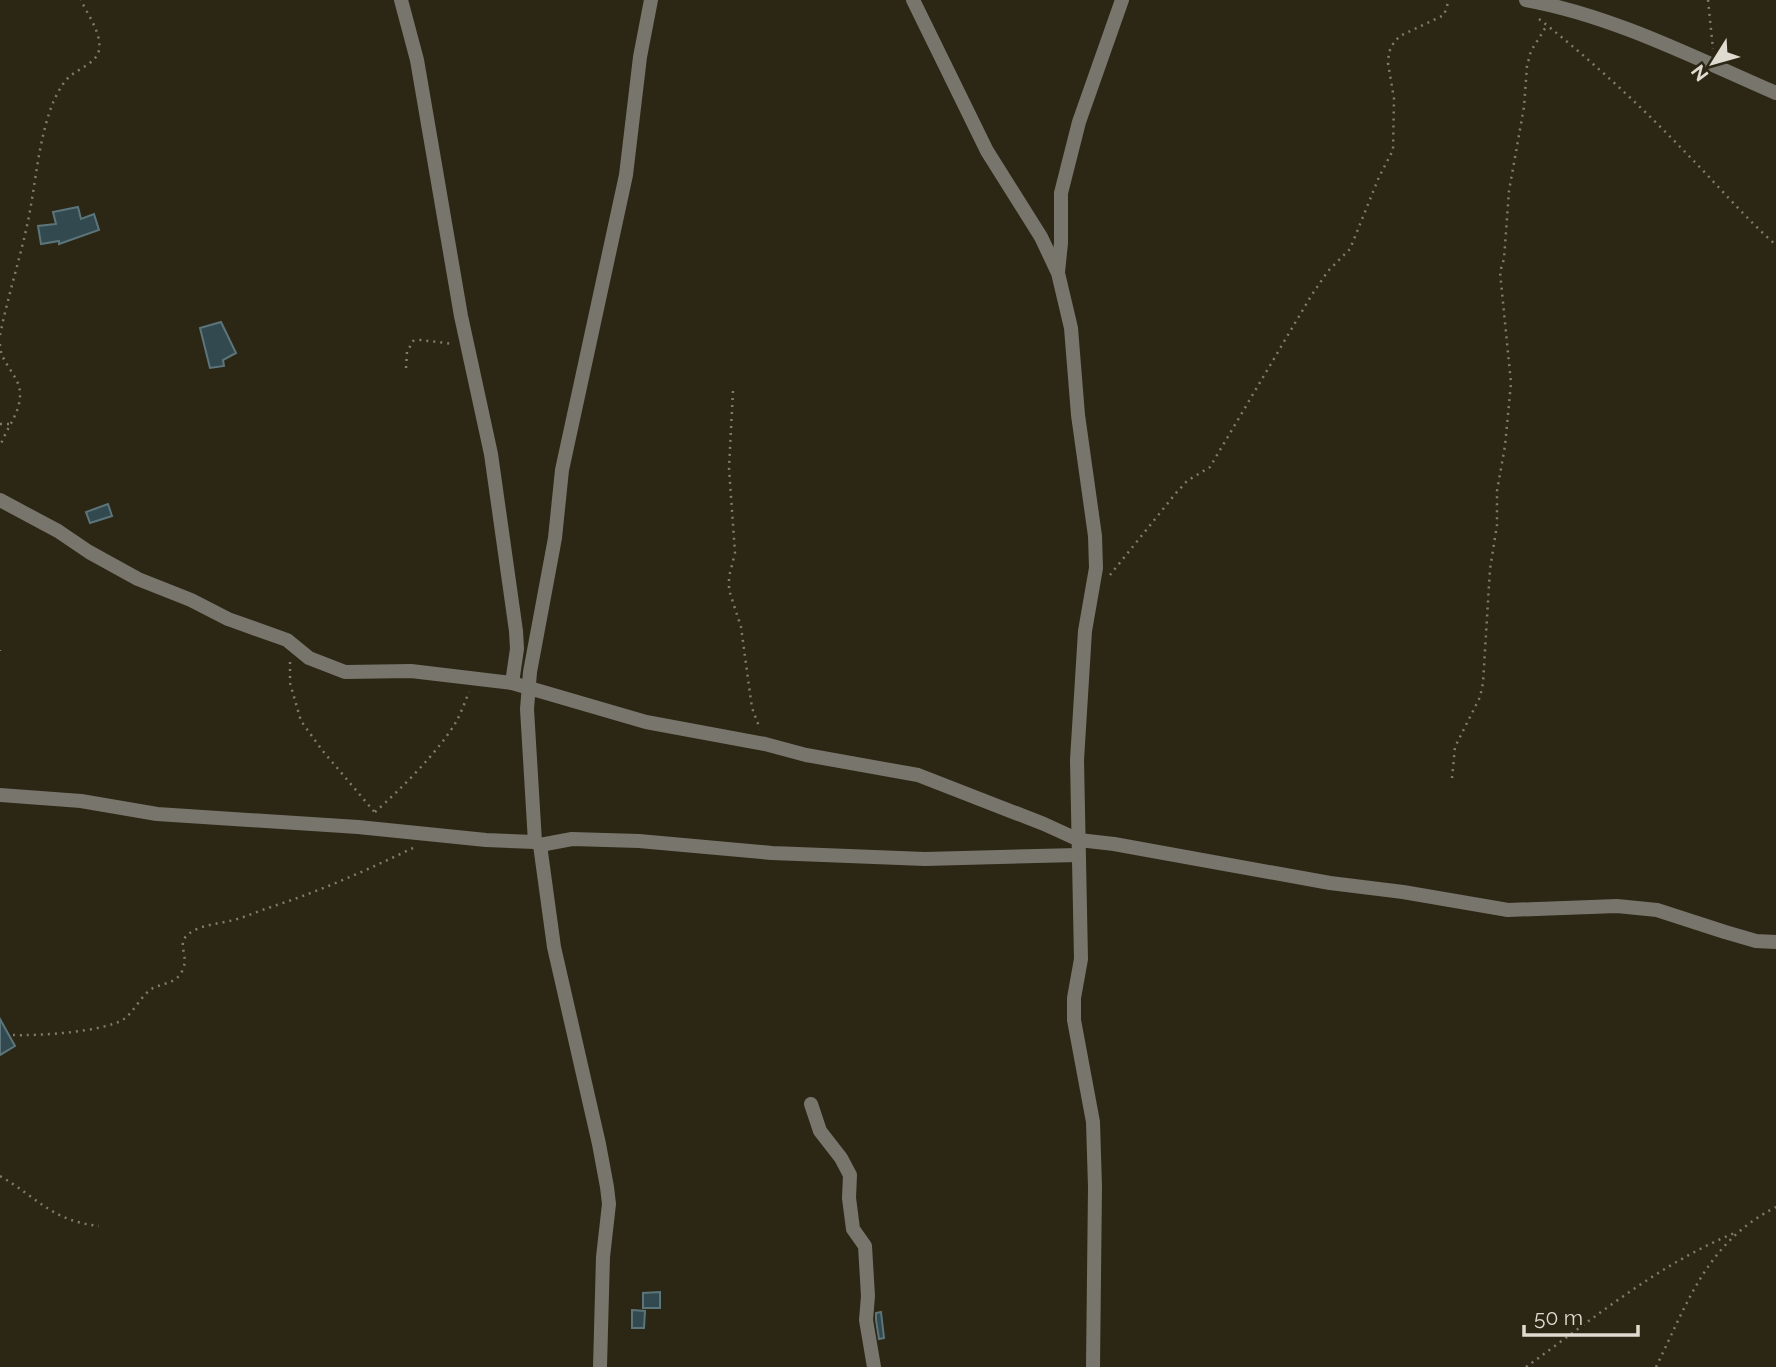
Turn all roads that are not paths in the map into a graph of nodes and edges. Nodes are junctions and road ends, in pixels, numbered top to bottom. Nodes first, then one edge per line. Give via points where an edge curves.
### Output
1 (401, 0) edge
2 (651, 0) edge
3 (913, 0) edge
4 (1122, 0) edge
5 (1526, 0) edge
6 (1776, 93) edge
7 (1058, 273) junction
8 (0, 500) edge
9 (512, 682) junction
10 (528, 688) junction
11 (0, 795) edge
12 (1079, 840) junction
13 (537, 844) junction
14 (1077, 855) junction
15 (1776, 942) edge
16 (811, 1104) dead end
17 (600, 1367) edge
18 (874, 1367) edge
19 (1093, 1367) edge

1 - 9 street via 417,60 491,454 516,631
2 - 10 street via 626,175 562,470 555,538
3 - 7 street via 987,151
4 - 7 street via 1079,122 1061,192
5 - 6 street via 1605,23
7 - 12 street via 1071,328 1096,536 1097,568 1085,631 1077,760
8 - 9 street via 128,574 280,637 309,658 345,672 390,670
9 - 10 street
10 - 12 street via 646,722 918,775
10 - 13 street
11 - 13 street via 81,801 157,814
12 - 14 street
12 - 15 street via 1508,910 1617,906 1657,910 1724,932
13 - 14 street via 572,839 639,841 772,853 925,859
13 - 17 street via 554,947 608,1196
14 - 19 street via 1080,959 1074,1020 1093,1122
16 - 18 street via 820,1131 850,1175 853,1229 865,1246 866,1320

